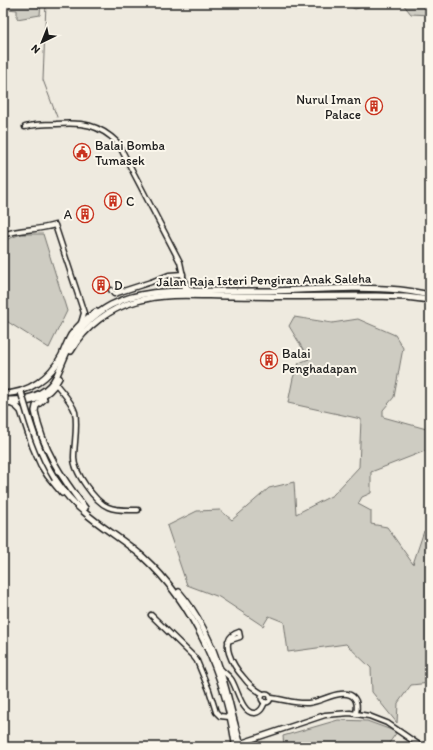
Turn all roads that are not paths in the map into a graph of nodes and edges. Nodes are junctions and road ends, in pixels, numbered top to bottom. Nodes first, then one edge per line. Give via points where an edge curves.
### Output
1 (25, 127) dead end
2 (3, 235) edge
3 (182, 272) junction
4 (184, 280) junction
5 (111, 290) dead end
6 (192, 291) junction
7 (182, 292) junction
8 (430, 295) edge
9 (430, 300) edge
10 (113, 304) junction
11 (84, 313) junction
12 (90, 316) junction
13 (79, 326) junction
14 (56, 384) junction
15 (51, 390) junction
16 (22, 391) junction
17 (3, 394) edge
18 (3, 400) edge
19 (3, 403) edge
20 (12, 404) junction
21 (36, 417) junction
22 (24, 419) junction
23 (76, 426) junction
24 (82, 426) dead end
25 (84, 509) junction
26 (138, 510) dead end
27 (151, 615) dead end
28 (228, 641) dead end
29 (218, 665) junction
30 (228, 676) junction
31 (224, 683) junction
32 (263, 694) junction
33 (271, 698) junction
34 (264, 702) junction
35 (356, 713) junction
36 (230, 717) junction
37 (239, 745) edge
38 (422, 747) edge

1 - 3 street via 82,123 98,128 114,139 124,153 180,262
2 - 11 street via 55,224
3 - 4 street
3 - 5 street via 114,294
3 - 7 street
4 - 6 main road via 187,288
4 - 7 street
6 - 7 main road, Jalan Raja Isteri Pengiran Anak Saleha
6 - 8 main road, Jalan Raja Isteri Pengiran Anak Saleha via 356,289 400,290
7 - 9 main road, Jalan Raja Isteri Pengiran Anak Saleha via 376,296
7 - 10 main road, Jalan Raja Isteri Pengiran Anak Saleha via 159,291 138,294
7 - 14 main road, Jalan Raja Isteri Pengiran Anak Saleha via 136,301 102,317 75,343
10 - 12 main road via 102,307
10 - 18 main road, Jalan Raja Isteri Pengiran Anak Saleha via 92,319 76,336 49,386 31,398
11 - 12 street
11 - 13 street
12 - 13 main road
13 - 16 main road via 49,373
14 - 15 main road, Jalan Raja Isteri Pengiran Anak Saleha
14 - 23 street via 74,411
15 - 20 main road, Jalan Raja Isteri Pengiran Anak Saleha via 33,401
15 - 21 main road via 36,406
16 - 17 main road
16 - 25 main road, bridge via 37,444 45,462 69,498
19 - 20 main road, Jalan Raja Isteri Pengiran Anak Saleha
20 - 22 main road via 19,408
21 - 22 main road via 33,410 27,408 23,412
21 - 25 main road via 52,462
22 - 25 main road via 33,447 48,476 64,495
23 - 24 street
23 - 26 street via 75,466 92,492 109,508
25 - 29 main road via 138,550 186,600 201,624
25 - 36 main road via 144,557 170,584 206,646
27 - 36 street via 194,656 216,712 220,716
28 - 32 street via 228,649 236,668
29 - 30 street
29 - 31 main road
30 - 31 street
30 - 34 street via 248,711 258,712
31 - 37 main road
32 - 33 street via 268,694
32 - 34 street
33 - 34 street
33 - 35 street via 307,703 347,694 358,704
35 - 37 street via 325,715
35 - 38 street via 387,723
36 - 37 main road

